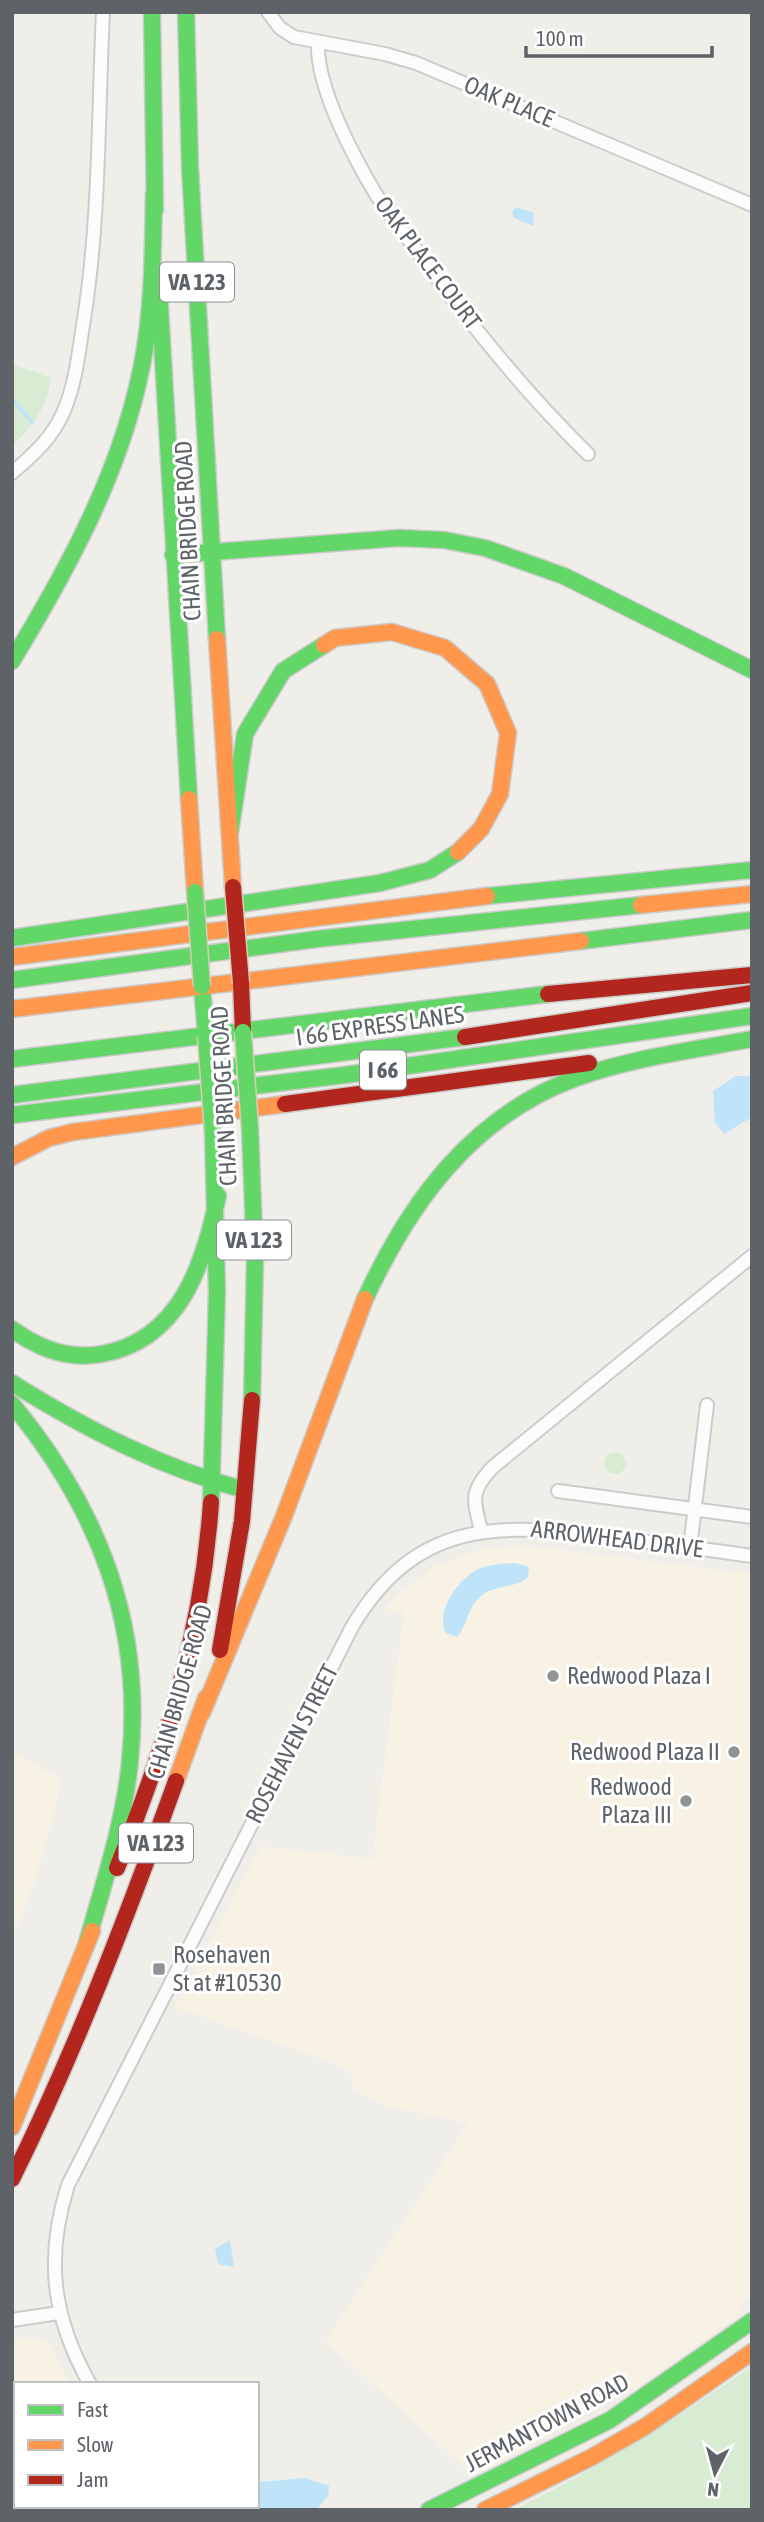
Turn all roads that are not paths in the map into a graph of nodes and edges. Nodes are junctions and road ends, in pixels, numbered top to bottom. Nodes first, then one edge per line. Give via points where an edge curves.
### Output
1 (103, 12) edge
2 (152, 12) edge
3 (186, 12) edge
4 (268, 12) edge
5 (318, 43) junction
6 (154, 193) junction
7 (752, 205) edge
8 (588, 454) dead end
9 (12, 473) edge
10 (211, 551) junction
11 (173, 555) junction
12 (12, 661) edge
13 (752, 670) edge
14 (230, 833) junction
15 (752, 870) edge
16 (752, 894) edge
17 (752, 920) edge
18 (12, 938) edge
19 (12, 957) edge
20 (752, 975) edge
21 (12, 981) edge
22 (241, 982) junction
23 (202, 986) junction
24 (752, 993) edge
25 (12, 1010) edge
26 (752, 1016) edge
27 (243, 1032) junction
28 (206, 1036) junction
29 (752, 1039) edge
30 (12, 1059) edge
31 (12, 1095) edge
32 (12, 1115) edge
33 (12, 1157) edge
34 (218, 1196) junction
35 (752, 1256) edge
36 (12, 1329) edge
37 (12, 1384) edge
38 (12, 1404) edge
39 (707, 1405) dead end
40 (213, 1482) junction
41 (245, 1490) junction
42 (558, 1491) dead end
43 (694, 1509) junction
44 (752, 1517) edge
45 (481, 1530) junction
46 (690, 1548) junction
47 (752, 1556) edge
48 (202, 1713) junction
49 (86, 1946) junction
50 (12, 2127) edge
51 (12, 2179) edge
52 (58, 2313) junction
53 (12, 2320) edge
54 (752, 2321) edge
55 (752, 2352) edge
56 (88, 2382) edge
57 (429, 2510) edge
58 (485, 2510) edge

1 - 9 street via 96,225 77,362 56,426 38,451
2 - 6 main road, CHAIN BRIDGE ROAD / VA 123
3 - 10 main road, CHAIN BRIDGE ROAD / VA 123
4 - 5 street, OAK PLACE via 290,36
5 - 7 street, OAK PLACE via 416,63
5 - 8 street, OAK PLACE COURT via 317,57 335,112 377,196 496,355
6 - 11 main road, CHAIN BRIDGE ROAD / VA 123
6 - 12 main road via 148,328 129,418 88,531
10 - 11 main road
10 - 13 main road via 394,537 444,540 496,551 600,594
10 - 14 main road, CHAIN BRIDGE ROAD / VA 123
11 - 23 main road, CHAIN BRIDGE ROAD / VA 123, bridge
14 - 18 main road via 236,768 255,712 290,663 327,639 373,630 427,640 472,669 488,686 503,715 507,765 493,811 459,852 429,870 356,886
14 - 22 main road, CHAIN BRIDGE ROAD / VA 123, bridge
15 - 19 main road via 401,905
16 - 21 main road via 317,939
17 - 22 main road
20 - 27 main road via 498,999
22 - 23 main road
22 - 27 main road, CHAIN BRIDGE ROAD / VA 123
23 - 25 main road
23 - 28 main road, CHAIN BRIDGE ROAD / VA 123
24 - 31 main road, I 66 EXPRESS LANES via 442,1041
26 - 32 main road, I 66 via 345,1075
27 - 28 main road
27 - 41 main road, CHAIN BRIDGE ROAD / VA 123, bridge via 254,1284
28 - 30 main road
28 - 34 main road, CHAIN BRIDGE ROAD / VA 123, bridge
29 - 33 main road via 73,1132 49,1138
29 - 48 main road via 603,1070 551,1088 483,1131 440,1169 402,1223 377,1272 285,1515
34 - 36 main road via 196,1276 179,1306 155,1333 120,1352 81,1357 44,1349
34 - 40 main road, CHAIN BRIDGE ROAD / VA 123
35 - 45 street via 493,1466 475,1488
37 - 40 main road via 127,1447
38 - 49 main road via 61,1467 95,1530 127,1638 133,1699 130,1761
39 - 43 street
40 - 41 main road
40 - 49 main road, CHAIN BRIDGE ROAD / VA 123 via 199,1612 177,1703
41 - 48 main road, CHAIN BRIDGE ROAD / VA 123 via 227,1618
42 - 43 street
43 - 44 street
43 - 46 street
45 - 46 street, ARROWHEAD DRIVE via 542,1528
45 - 52 street, ROSEHAVEN STREET via 446,1542 403,1567 373,1596 352,1627 75,2167 56,2235
46 - 47 street, ARROWHEAD DRIVE
48 - 51 main road, CHAIN BRIDGE ROAD / VA 123 via 121,1933
49 - 50 main road, CHAIN BRIDGE ROAD / VA 123
52 - 53 street
52 - 56 street, ROSEHAVEN STREET
54 - 57 main road, JERMANTOWN ROAD via 610,2420
55 - 58 main road, JERMANTOWN ROAD via 624,2438

